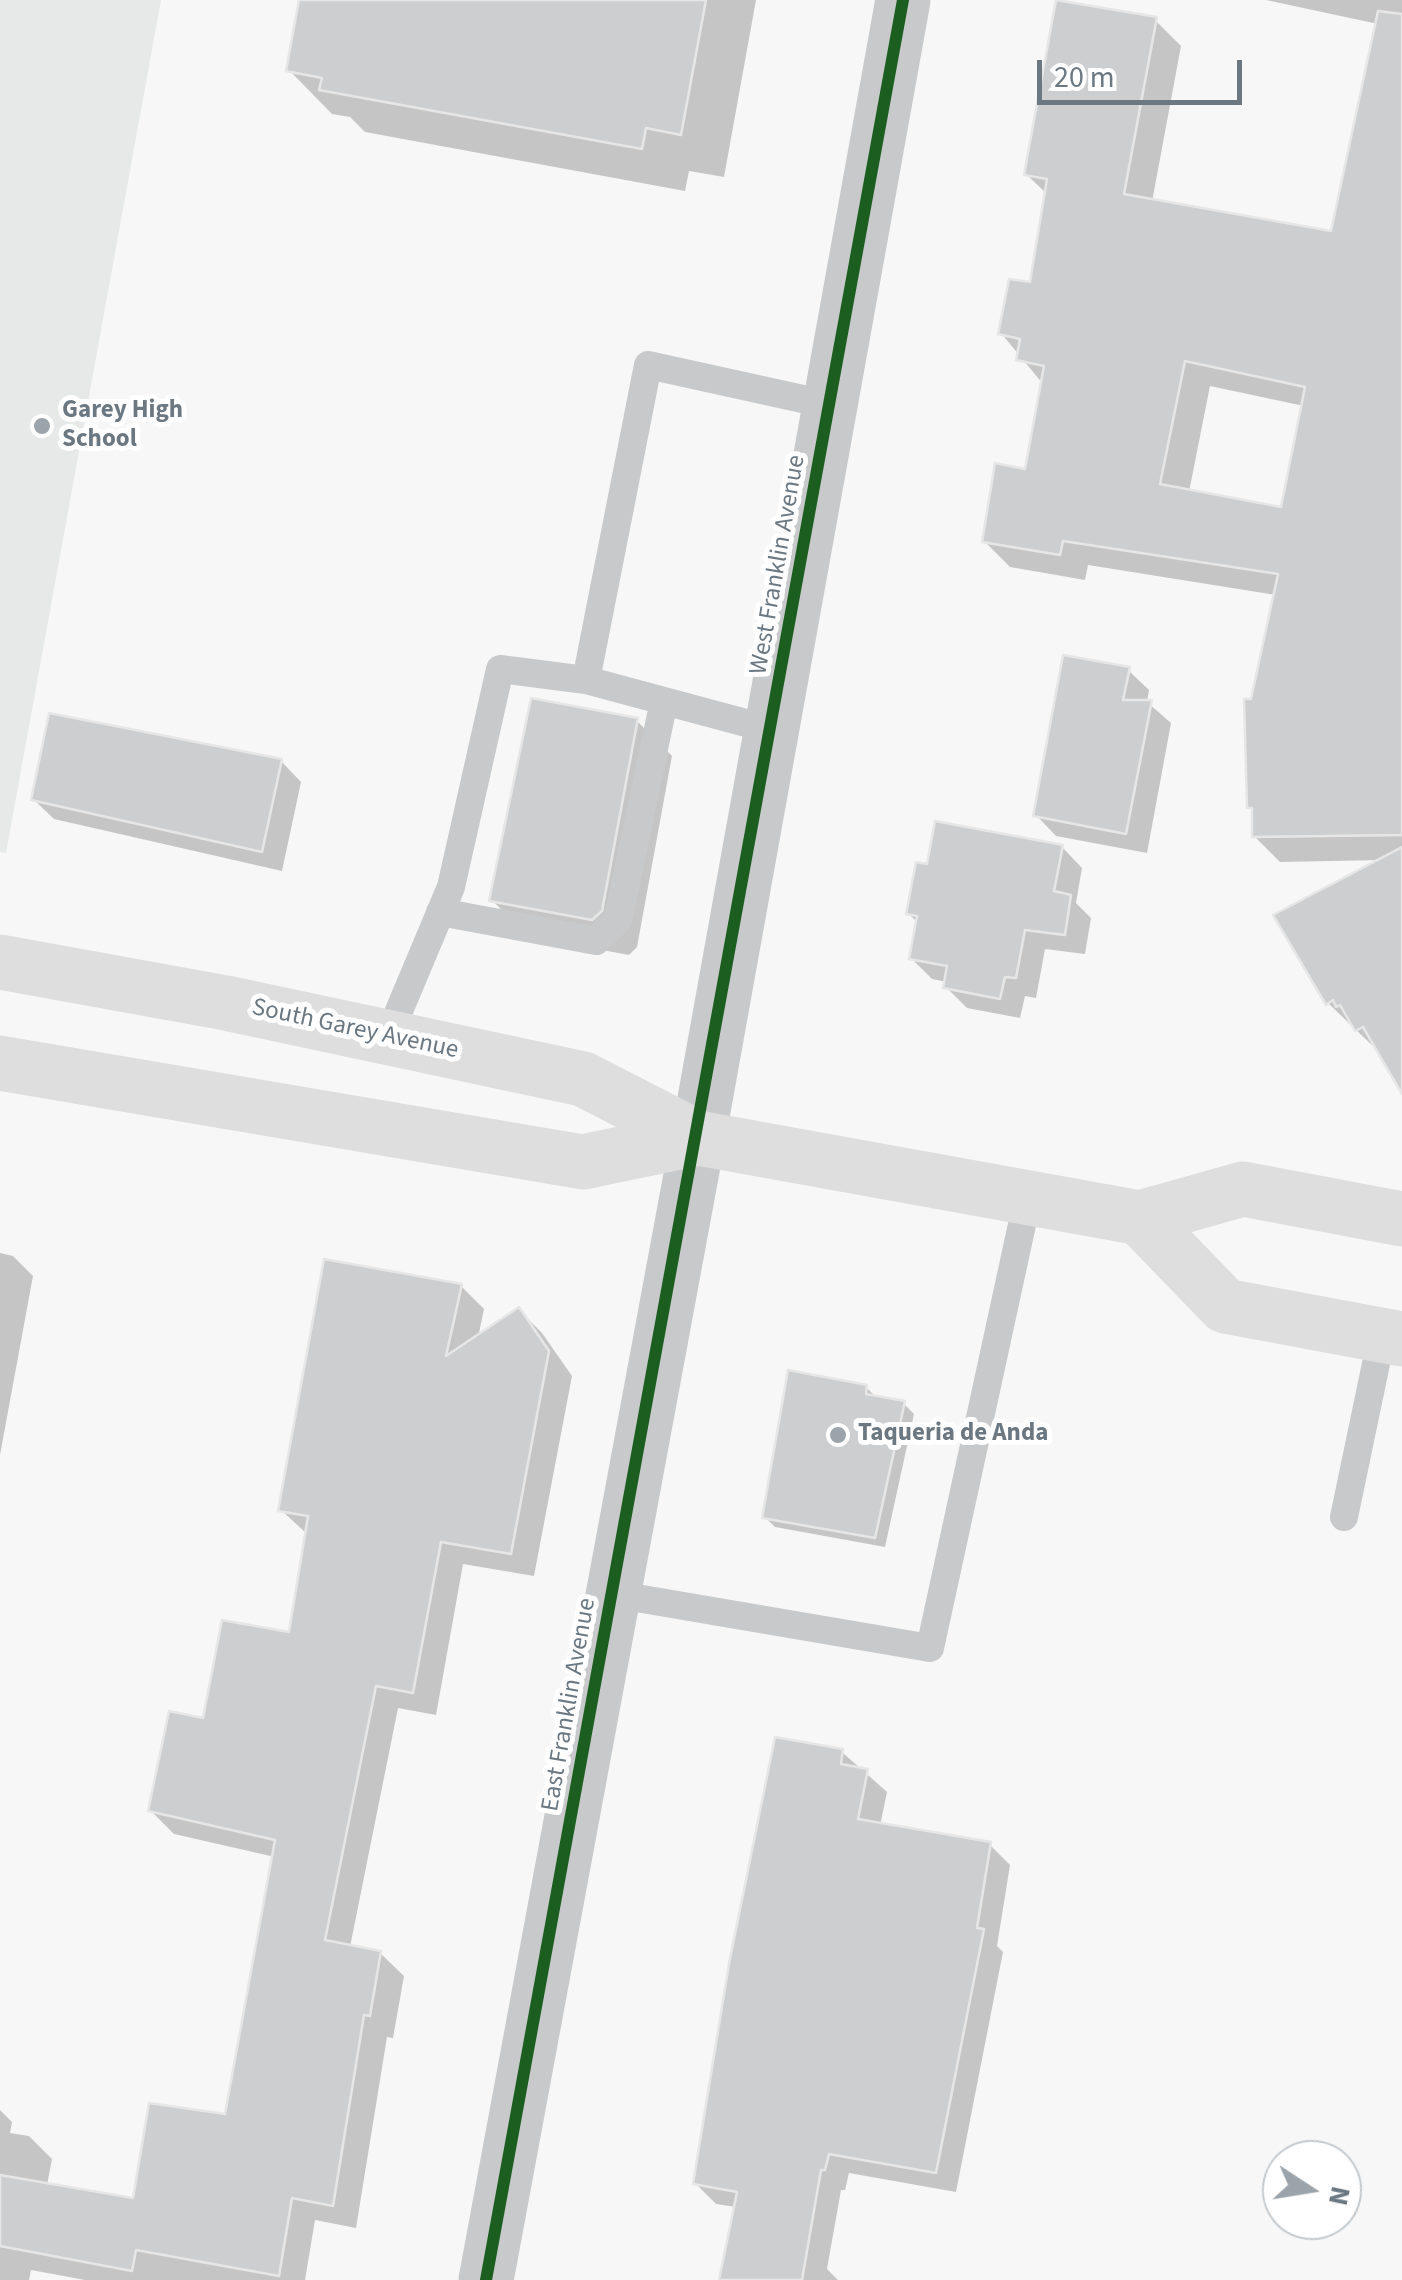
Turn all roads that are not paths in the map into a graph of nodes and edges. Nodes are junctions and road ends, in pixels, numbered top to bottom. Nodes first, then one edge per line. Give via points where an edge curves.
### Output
1 (903, 0) edge
2 (830, 406) junction
3 (586, 680) junction
4 (664, 701) junction
5 (772, 730) junction
6 (440, 912) junction
7 (0, 962) edge
8 (388, 1037) junction
9 (0, 1063) edge
10 (698, 1138) junction
11 (1028, 1198) junction
12 (1140, 1218) junction
13 (1402, 1219) edge
14 (1392, 1337) edge
15 (1344, 1517) dead end
16 (614, 1594) junction
17 (486, 2280) edge

1 - 2 street, West Franklin Avenue
2 - 3 lane via 648,365
2 - 5 street, West Franklin Avenue
3 - 4 lane
3 - 6 lane via 500,669 452,887
4 - 5 lane
4 - 6 lane via 618,920 596,941
5 - 10 street, West Franklin Avenue
6 - 8 lane
7 - 8 main road, South Garey Avenue
8 - 10 main road, South Garey Avenue via 583,1079
9 - 10 main road, South Garey Avenue via 582,1162
10 - 11 main road, South Garey Avenue
10 - 16 street, East Franklin Avenue
11 - 12 main road, South Garey Avenue
11 - 16 lane via 930,1648
12 - 13 main road, South Garey Avenue via 1243,1189
12 - 14 main road via 1225,1306
14 - 15 lane
16 - 17 street, East Franklin Avenue

